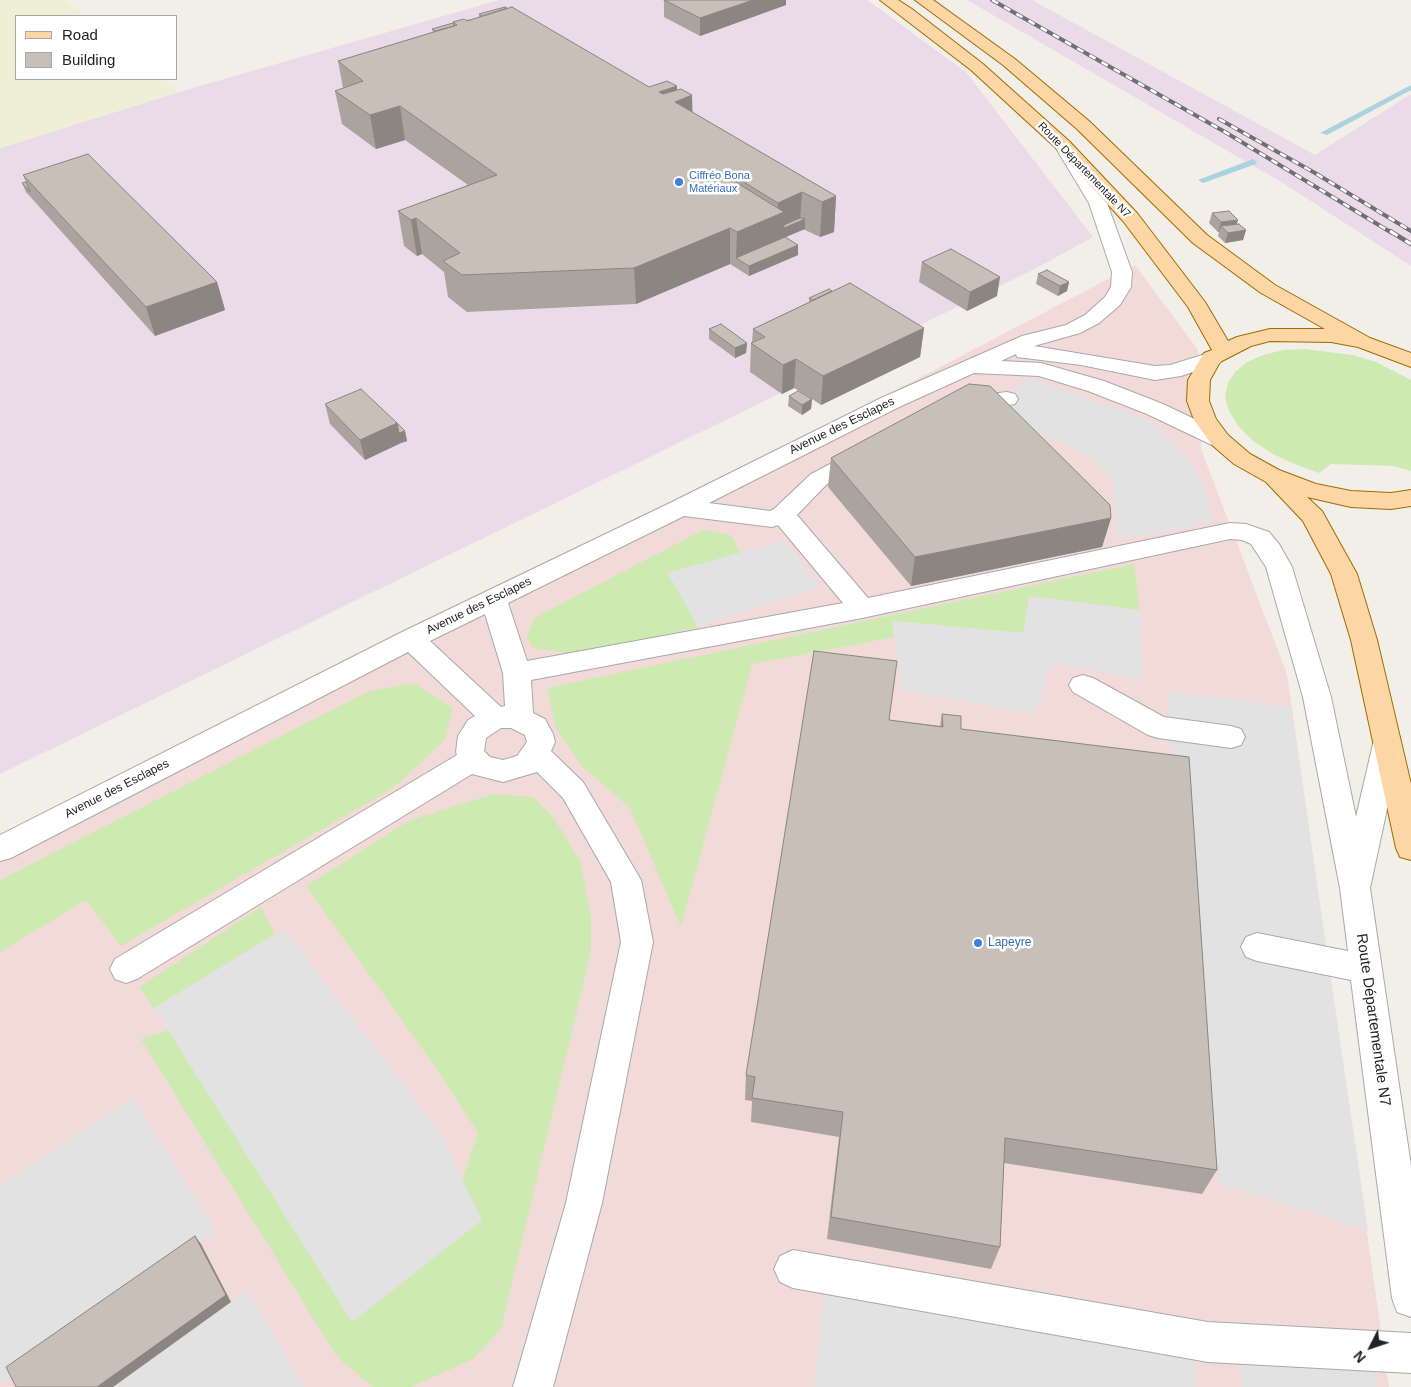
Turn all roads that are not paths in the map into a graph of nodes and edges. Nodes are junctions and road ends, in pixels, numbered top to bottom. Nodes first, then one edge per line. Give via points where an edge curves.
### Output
1 (888, 0) edge
2 (923, 0) edge
3 (1063, 145) junction
4 (1363, 342) junction
5 (1003, 352) junction
6 (1218, 354) junction
7 (1411, 360) edge
8 (960, 369) junction
9 (1007, 400) edge
10 (947, 413) edge
11 (1220, 440) junction
12 (886, 444) edge
13 (1272, 475) junction
14 (1411, 498) edge
15 (681, 508) junction
16 (783, 515) junction
17 (493, 598) junction
18 (862, 608) junction
19 (411, 639) junction
20 (516, 673) junction
21 (1083, 685) dead end
22 (507, 718) junction
23 (1231, 737) dead end
24 (1387, 744) junction
25 (536, 754) junction
26 (474, 759) junction
27 (1411, 848) edge
28 (0, 849) edge
29 (1355, 888) junction
30 (1256, 947) dead end
31 (126, 969) dead end
32 (1366, 969) junction
33 (793, 1268) dead end
34 (1411, 1298) edge
35 (1411, 1353) edge
36 (532, 1387) edge

1 - 3 main road, Route Départementale N7 via 978,67
2 - 4 main road via 1009,62 1084,125 1200,240 1268,289
3 - 5 lane, Avenue des Esclapes via 1098,203 1122,272 1120,287 1113,301 1092,319 1073,329 1029,340
3 - 6 main road, Route Départementale N7 via 1130,217 1198,306
4 - 6 main road via 1331,336 1270,335 1244,341
4 - 7 main road
5 - 6 lane via 1037,352 1155,373 1173,371
5 - 8 lane, Avenue des Esclapes
6 - 11 main road via 1199,380 1198,401 1205,420
8 - 11 lane via 1008,367 1041,370 1104,389
8 - 15 lane, Avenue des Esclapes
9 - 10 lane via 964,404
11 - 13 main road via 1242,459
12 - 16 lane via 819,479
13 - 14 main road via 1310,490 1351,498
13 - 24 main road, Route Départementale N7 via 1313,517 1344,574 1364,640
15 - 16 lane via 772,519
15 - 17 lane, Avenue des Esclapes
16 - 18 lane
17 - 19 lane, Avenue des Esclapes
17 - 20 lane
18 - 20 lane
18 - 29 lane via 1230,531 1246,532 1260,538 1279,568 1317,697
19 - 22 lane
19 - 28 lane, Avenue des Esclapes
20 - 22 lane
21 - 23 lane via 1158,727
22 - 25 lane via 535,727 541,742
22 - 26 lane via 478,728 472,736 470,752
24 - 27 main road, Route Départementale N7
24 - 29 lane, Route Départementale N7
25 - 26 lane via 526,765 503,771 481,766
25 - 36 lane via 573,790 626,880 637,942 584,1203
26 - 31 lane
29 - 32 lane, Route Départementale N7
30 - 32 lane
32 - 34 lane, Route Départementale N7
33 - 35 lane via 1208,1342

